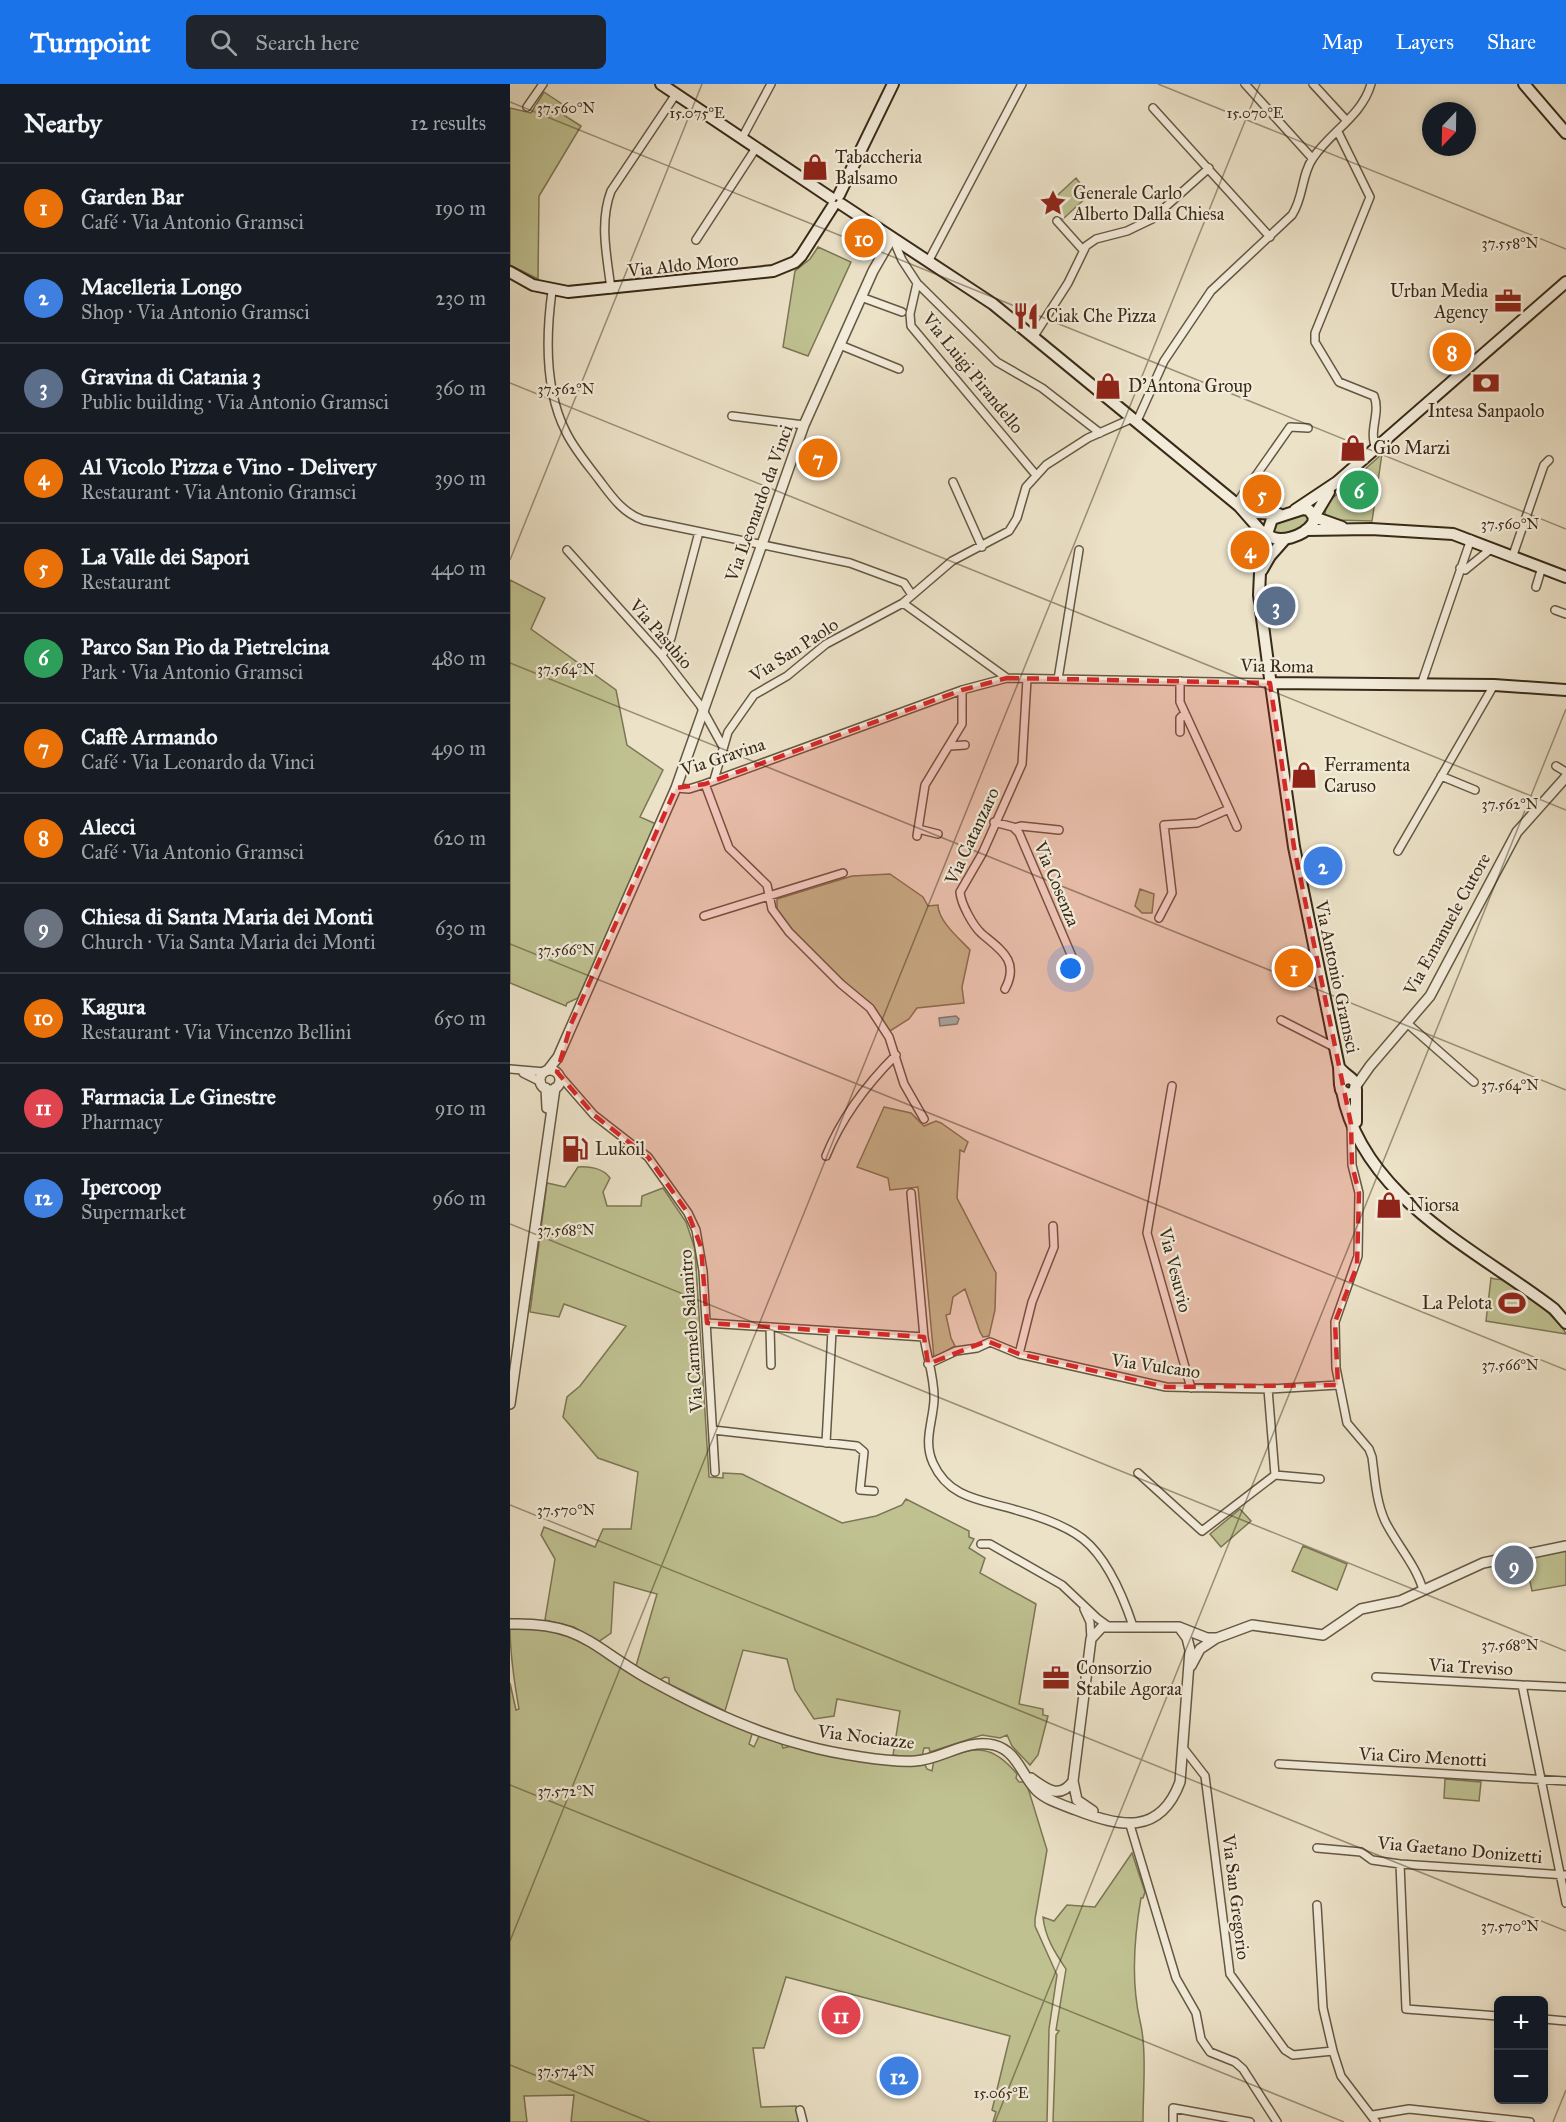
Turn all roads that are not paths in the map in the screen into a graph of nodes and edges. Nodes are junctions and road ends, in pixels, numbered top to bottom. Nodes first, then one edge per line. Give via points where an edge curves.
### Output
1 (543, 84) edge
2 (661, 84) edge
3 (771, 84) edge
4 (893, 84) edge
5 (1022, 84) edge
6 (1245, 84) edge
7 (1313, 84) edge
8 (1371, 84) edge
9 (1524, 84) edge
10 (676, 94) junction
11 (527, 106) dead end
12 (1154, 108) dead end
13 (1347, 121) junction
14 (1338, 132) junction
15 (1566, 133) edge
16 (742, 138) junction
17 (756, 148) junction
18 (1312, 158) junction
19 (1209, 168) junction
20 (836, 201) junction
21 (1057, 221) dead end
22 (1270, 237) junction
23 (892, 238) junction
24 (696, 240) dead end
25 (1083, 250) junction
26 (929, 260) junction
27 (510, 273) edge
28 (1566, 282) edge
29 (917, 283) junction
30 (610, 289) junction
31 (552, 291) junction
32 (861, 297) junction
33 (902, 312) dead end
34 (1034, 336) junction
35 (840, 345) junction
36 (899, 369) dead end
37 (732, 416) dead end
38 (1135, 419) junction
39 (804, 425) junction
40 (1308, 428) dead end
41 (1100, 433) junction
42 (1376, 448) junction
43 (1550, 460) dead end
44 (1036, 475) junction
45 (953, 482) dead end
46 (1337, 482) junction
47 (1238, 505) junction
48 (1295, 510) junction
49 (1282, 514) junction
50 (1314, 517) junction
51 (1346, 529) junction
52 (1306, 530) junction
53 (699, 532) junction
54 (1263, 535) junction
55 (1285, 539) junction
56 (1471, 539) junction
57 (761, 545) junction
58 (980, 548) junction
59 (1492, 548) junction
60 (1079, 549) dead end
61 (567, 550) dead end
62 (1513, 555) junction
63 (1542, 567) junction
64 (1460, 568) junction
65 (1261, 573) junction
66 (1566, 577) edge
67 (1536, 587) dead end
68 (912, 595) junction
69 (903, 603) junction
70 (1555, 610) dead end
71 (1566, 614) edge
72 (662, 656) junction
73 (992, 668) junction
74 (1007, 678) junction
75 (1027, 679) junction
76 (1058, 679) junction
77 (1180, 681) junction
78 (987, 682) junction
79 (1270, 683) junction
80 (1420, 685) junction
81 (1494, 685) junction
82 (962, 690) junction
83 (1566, 690) edge
84 (703, 712) junction
85 (1185, 713) junction
86 (1180, 732) dead end
87 (965, 745) dead end
88 (722, 746) junction
89 (950, 746) junction
90 (1556, 766) dead end
91 (1566, 772) edge
92 (1441, 776) junction
93 (1566, 777) edge
94 (714, 780) junction
95 (705, 784) junction
96 (676, 788) junction
97 (1475, 790) dead end
98 (1229, 809) junction
99 (994, 822) junction
100 (1237, 827) dead end
101 (1014, 828) junction
102 (1059, 830) dead end
103 (938, 834) dead end
104 (1398, 851) dead end
105 (843, 873) dead end
106 (771, 896) junction
107 (704, 916) dead end
108 (1158, 918) dead end
109 (1079, 973) dead end
110 (1005, 989) dead end
111 (1281, 1020) dead end
112 (1408, 1024) junction
113 (1334, 1047) junction
114 (896, 1055) junction
115 (1339, 1067) junction
116 (511, 1069) edge
117 (552, 1072) junction
118 (1474, 1082) dead end
119 (1354, 1084) junction
120 (550, 1086) junction
121 (1172, 1086) dead end
122 (1341, 1088) junction
123 (576, 1091) junction
124 (924, 1119) dead end
125 (1350, 1124) junction
126 (1363, 1146) junction
127 (826, 1156) dead end
128 (911, 1193) dead end
129 (1053, 1226) dead end
130 (707, 1323) junction
131 (1566, 1323) edge
132 (770, 1327) junction
133 (832, 1331) junction
134 (924, 1336) junction
135 (1020, 1354) junction
136 (928, 1364) junction
137 (771, 1365) dead end
138 (1338, 1385) junction
139 (1191, 1389) junction
140 (1268, 1389) junction
141 (510, 1404) edge
142 (713, 1430) junction
143 (826, 1443) junction
144 (715, 1472) dead end
145 (1138, 1473) dead end
146 (1275, 1475) junction
147 (1320, 1479) dead end
148 (874, 1491) dead end
149 (981, 1544) dead end
150 (1566, 1546) edge
151 (1423, 1590) junction
152 (1078, 1599) junction
153 (510, 1624) edge
154 (1108, 1626) junction
155 (1133, 1626) junction
156 (1179, 1627) junction
157 (1217, 1638) junction
158 (1091, 1639) junction
159 (1190, 1669) junction
160 (1376, 1677) dead end
161 (1522, 1685) junction
162 (1566, 1687) edge
163 (1184, 1749) junction
164 (1279, 1764) dead end
165 (1027, 1774) junction
166 (1540, 1779) junction
167 (1073, 1781) junction
168 (1566, 1781) edge
169 (1102, 1817) junction
170 (1130, 1825) junction
171 (1317, 1848) dead end
172 (1400, 1864) junction
173 (1563, 1875) edge
174 (1566, 1903) edge
175 (1317, 1905) dead end
176 (1494, 2016) edge
177 (1548, 2019) edge
178 (1566, 2021) edge
179 (1333, 2051) junction
180 (800, 2110) dead end
181 (1374, 2119) edge
182 (803, 2122) edge
183 (1173, 2122) edge
184 (1248, 2122) edge
185 (1277, 2122) edge
186 (1530, 2122) edge

1 - 11 street
2 - 10 main road
3 - 16 street
4 - 20 main road, Via Aldo Moro
5 - 26 street
6 - 18 street
7 - 13 street
8 - 13 street
9 - 15 main road
10 - 16 main road
10 - 30 street via 606,204 604,237
12 - 19 street
13 - 14 street
14 - 18 street
14 - 42 street via 1370,197 1315,342 1339,382 1374,396 1377,403 1372,440
16 - 17 main road
17 - 20 main road
17 - 24 street
18 - 22 street via 1298,206
19 - 22 street
19 - 25 street via 1152,219 1096,239
20 - 23 main road
20 - 30 main road, Via Aldo Moro via 807,249 795,262 781,268
21 - 25 street
22 - 38 street via 1211,291 1164,361
23 - 26 main road
23 - 29 street
23 - 32 street, Via Leonardo da Vinci
25 - 34 street via 1068,283
26 - 34 main road via 977,291
27 - 31 main road, Via Aldo Moro
28 - 42 main road
29 - 41 street via 997,362 1042,388
29 - 44 street, Via Luigi Pirandello via 911,326
30 - 31 main road, Via Aldo Moro
31 - 53 street via 552,387 566,432 614,499 636,518
32 - 33 street
32 - 35 street, Via Leonardo da Vinci
34 - 38 main road
35 - 36 street
35 - 39 street, Via Leonardo da Vinci
37 - 39 street
38 - 41 street, Via San Paolo
38 - 47 main road
39 - 57 street, Via Leonardo da Vinci
40 - 47 street via 1290,427
41 - 44 street, Via San Paolo via 1059,455
42 - 46 main road
43 - 62 street via 1544,465
44 - 58 street, Via San Paolo via 1026,487 1014,525
45 - 58 street
46 - 48 main road
46 - 50 main road
47 - 49 main road via 1257,513
47 - 54 main road
48 - 49 main road
48 - 50 main road via 1309,510
49 - 54 main road via 1269,522
50 - 51 main road
50 - 52 main road
51 - 52 main road
51 - 56 main road via 1430,532
52 - 55 main road
53 - 57 street
53 - 72 street via 671,638
54 - 55 main road
54 - 65 main road, Via Antonio Gramsci
55 - 65 main road
56 - 59 main road
56 - 64 street
57 - 68 street via 850,563 904,583
57 - 84 street, Via Leonardo da Vinci
58 - 68 street, Via San Paolo via 952,561
59 - 62 main road
59 - 64 street via 1465,570
60 - 76 street
61 - 72 street, Via Pasubio
62 - 63 main road
63 - 66 main road
63 - 67 street
64 - 80 street
65 - 79 main road, Via Antonio Gramsci via 1259,595
68 - 69 street, Via San Paolo
69 - 73 street
69 - 88 street, Via San Paolo via 826,644 788,676 754,695
70 - 71 street
72 - 84 street, Via Pasubio
73 - 74 street
73 - 78 street
74 - 75 street, Via Roma
74 - 78 street, Via Roma
75 - 76 street, Via Roma
75 - 99 street, Via Catanzaro via 1022,764
76 - 77 street, Via Roma
77 - 79 street, Via Roma
77 - 85 street via 1180,702
78 - 82 street, Via Gravina
79 - 80 main road, Via Roma
79 - 113 main road, Via Antonio Gramsci via 1294,847
80 - 81 main road, Via Roma
81 - 83 main road, Via Roma
81 - 92 street
82 - 89 street via 962,724
82 - 94 street, Via Gravina
84 - 88 street, Via Pasubio
84 - 96 street, Via Leonardo da Vinci
85 - 86 street via 1180,718
85 - 98 street
87 - 89 street
88 - 94 street, Via San Paolo
89 - 103 street via 925,785 918,832
90 - 91 street
92 - 97 street
92 - 104 street
93 - 112 street, Via Emanuele Cutore via 1517,832 1430,996
94 - 95 street, Via Gravina
95 - 96 street, Via Gravina
95 - 106 street via 729,848 766,885
96 - 117 street, Via Gravina
98 - 100 street
98 - 108 street via 1197,823 1164,825 1172,893
99 - 101 street, Via Cosenza
99 - 110 street, Via Catanzaro via 960,896 980,932 998,945 1007,958 1011,973
101 - 102 street
101 - 109 street, Via Cosenza
105 - 106 street
106 - 107 street
106 - 114 street via 772,909 789,932 870,1008 890,1037
111 - 113 street
112 - 118 street
112 - 119 street, Via Emanuele Cutore
113 - 115 main road, Via Antonio Gramsci
114 - 124 street via 904,1084
114 - 127 street via 860,1098 834,1136
115 - 119 main road
115 - 122 main road, Via Antonio Gramsci
116 - 117 street
116 - 120 street
117 - 120 street
117 - 120 street
117 - 123 street, Via Carmelo Salanitro
119 - 122 main road via 1348,1094
119 - 126 main road via 1354,1113
120 - 123 street
120 - 141 street
121 - 139 street, Via Vesuvio via 1147,1233
122 - 125 main road, Via Antonio Gramsci
123 - 130 street, Via Carmelo Salanitro via 594,1115 648,1157 688,1213 701,1247
125 - 126 main road, Via Antonio Gramsci
125 - 138 street via 1352,1165 1359,1193 1358,1256 1335,1322
126 - 131 main road via 1382,1175 1411,1204 1540,1299
128 - 134 street
129 - 135 street via 1054,1246 1032,1302
130 - 132 street
130 - 142 street, Via Carmelo Salanitro
132 - 133 street
132 - 137 street
133 - 134 street
133 - 143 street
134 - 136 street
135 - 136 street, Via Vulcano via 990,1342
135 - 139 street, Via Vulcano via 1166,1387
136 - 155 street via 934,1400 928,1444 938,1473 969,1498 1037,1517 1083,1539 1107,1569
138 - 140 street, Via Vulcano
138 - 151 street via 1347,1423 1370,1449 1381,1512 1418,1574
139 - 140 street, Via Vulcano
140 - 146 street
142 - 143 street
142 - 144 street, Via Carmelo Salanitro
143 - 148 street via 862,1448 860,1490
145 - 146 street via 1202,1531
146 - 147 street
149 - 152 street via 990,1544 1062,1585
150 - 151 street via 1484,1563
151 - 157 street via 1391,1604 1361,1610 1323,1635 1252,1626
152 - 154 street
152 - 158 street via 1090,1622
153 - 165 street, Via Nociazze via 543,1624 576,1633 669,1688 760,1731 806,1746 916,1762 949,1750 991,1744 1005,1749
154 - 155 street
154 - 158 street via 1098,1629
155 - 156 street
156 - 157 street
156 - 159 street via 1188,1642
157 - 159 street via 1200,1649
158 - 167 street
159 - 163 street
160 - 161 street, Via Treviso
161 - 162 street
161 - 166 street, Via Treviso
163 - 170 street via 1180,1782 1167,1805 1154,1816
163 - 179 street, Via San Gregorio via 1205,1776 1230,1974 1285,2050 1293,2055
164 - 166 street, Via Ciro Menotti
165 - 167 street via 1058,1793 1068,1789
165 - 169 street, Via Nociazze via 1035,1789 1046,1797
166 - 168 street, Via Ciro Menotti
166 - 173 street, Via Treviso
167 - 169 street via 1077,1800
169 - 170 street, Via Nociazze
170 - 185 street via 1176,1978 1196,2013 1201,2038 1210,2052 1243,2069
171 - 172 street, Via Gaetano Donizetti via 1361,1852 1372,1860
172 - 173 street, Via Gaetano Donizetti
172 - 176 street via 1406,2009
173 - 174 street, Via Treviso
175 - 179 street via 1323,2008
177 - 178 street
179 - 181 street via 1341,2076
180 - 182 street
181 - 186 street via 1409,2109
183 - 184 street via 1173,2108

